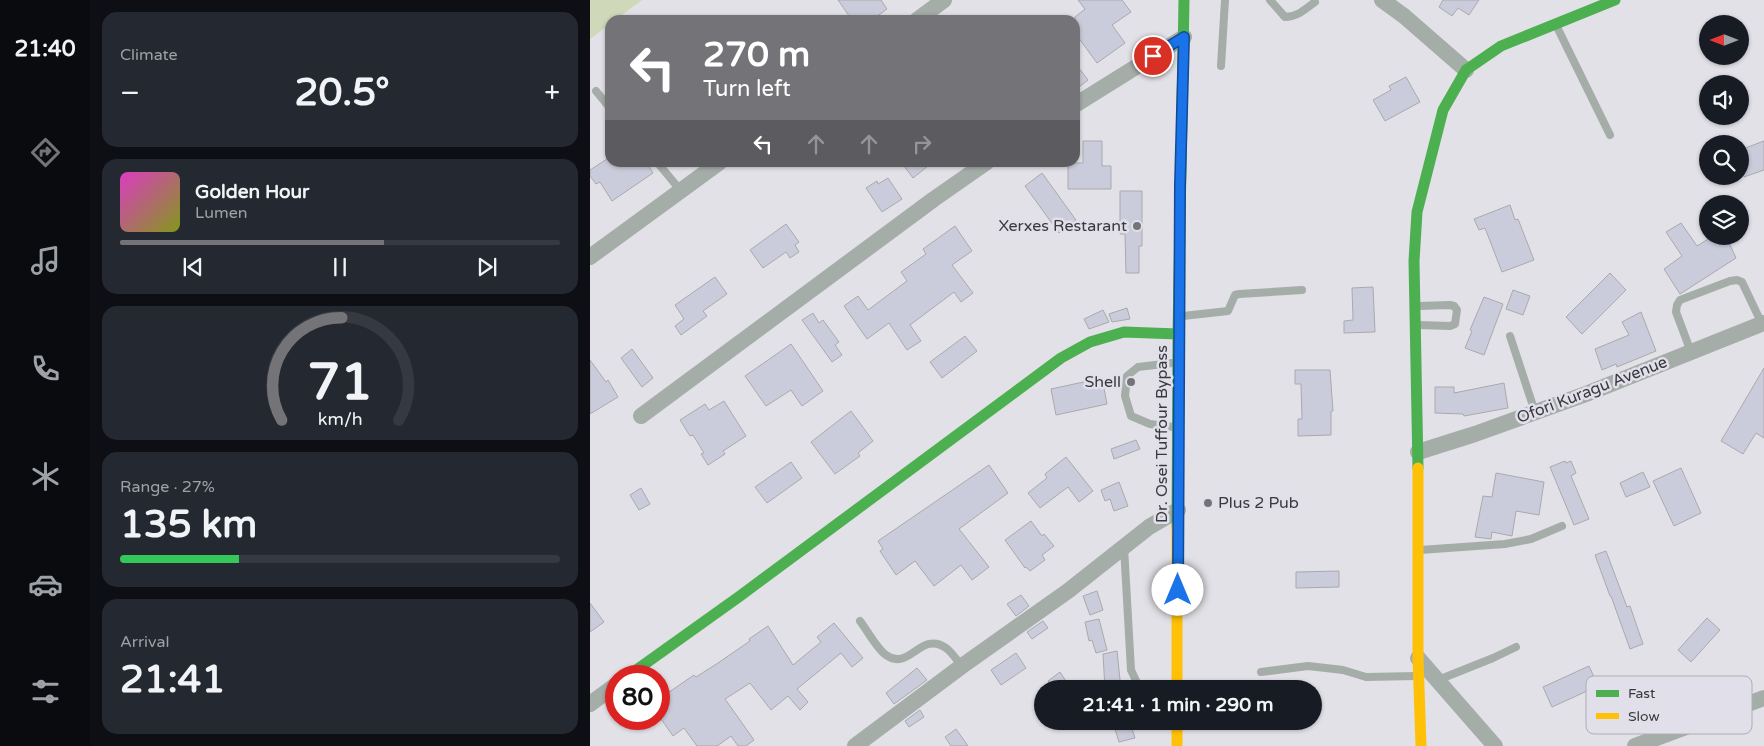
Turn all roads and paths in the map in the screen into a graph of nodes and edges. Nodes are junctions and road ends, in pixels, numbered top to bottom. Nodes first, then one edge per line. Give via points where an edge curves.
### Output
1 (944, 0) edge
2 (1184, 0) edge
3 (1225, 0) edge
4 (1270, 0) edge
5 (1382, 0) edge
6 (1615, 0) edge
7 (1315, 2) dead end
8 (924, 15) edge
9 (1556, 24) junction
10 (1184, 37) junction
11 (1221, 66) dead end
12 (1466, 70) junction
13 (596, 91) dead end
14 (1080, 101) edge
15 (605, 102) edge
16 (1610, 135) dead end
17 (661, 167) edge
18 (713, 167) edge
19 (980, 167) edge
20 (681, 191) junction
21 (590, 257) edge
22 (1302, 290) dead end
23 (1415, 306) junction
24 (1178, 316) junction
25 (1763, 323) edge
26 (1416, 325) junction
27 (1178, 334) junction
28 (1510, 336) dead end
29 (1691, 352) junction
30 (1178, 362) junction
31 (1535, 412) junction
32 (641, 416) dead end
33 (1178, 428) junction
34 (1418, 452) junction
35 (1178, 510) junction
36 (1562, 526) dead end
37 (1124, 547) junction
38 (1418, 550) junction
39 (860, 621) dead end
40 (1516, 646) dead end
41 (1418, 658) junction
42 (643, 665) edge
43 (962, 666) junction
44 (1261, 672) dead end
45 (1418, 676) junction
46 (1136, 680) edge
47 (1178, 680) edge
48 (1438, 680) junction
49 (605, 693) edge
50 (1764, 698) edge
51 (1752, 702) edge
52 (590, 704) edge
53 (1178, 730) edge
54 (1667, 734) edge
55 (863, 744) edge
56 (1178, 746) edge
57 (1421, 746) edge
58 (1495, 746) edge
59 (1635, 746) edge

1 - 8 street
2 - 10 main road, Dr. Osei Tuffour Bypass
3 - 11 lane
4 - 7 lane via 1285,17 1298,15
5 - 12 street
6 - 9 main road
9 - 12 main road via 1501,46
9 - 16 lane
10 - 14 street
10 - 24 main road, Dr. Osei Tuffour Bypass
12 - 23 main road via 1442,110 1417,212
13 - 15 lane
17 - 20 lane
18 - 20 street
19 - 32 street
20 - 21 street
22 - 24 lane via 1239,294 1228,311
23 - 26 main road
23 - 26 lane via 1450,305 1457,310 1455,324 1450,326
24 - 27 main road, Dr. Osei Tuffour Bypass
25 - 29 street, Ofori Kuragu Avenue
25 - 29 lane via 1742,282 1737,280 1680,300 1676,312
26 - 34 main road
27 - 30 main road, Dr. Osei Tuffour Bypass
27 - 42 main road via 1124,332 1090,342 1061,358
28 - 31 lane
29 - 31 street, Ofori Kuragu Avenue
30 - 33 main road, Dr. Osei Tuffour Bypass
30 - 33 lane via 1138,367 1127,376 1125,396 1132,416 1150,424
31 - 34 street, Ofori Kuragu Avenue
33 - 35 main road, Dr. Osei Tuffour Bypass
34 - 38 main road
35 - 37 street
35 - 47 main road, Dr. Osei Tuffour Bypass
36 - 38 lane via 1531,539 1505,544
37 - 43 street
37 - 46 lane via 1132,670
38 - 41 main road
39 - 43 lane via 885,654 896,660 906,658 920,646 934,643 947,648
40 - 48 lane
41 - 45 main road
41 - 48 street
43 - 55 street
44 - 45 lane via 1308,666 1343,670 1366,677
45 - 57 main road
48 - 58 street
49 - 52 street
50 - 51 street
53 - 56 main road
54 - 59 street

